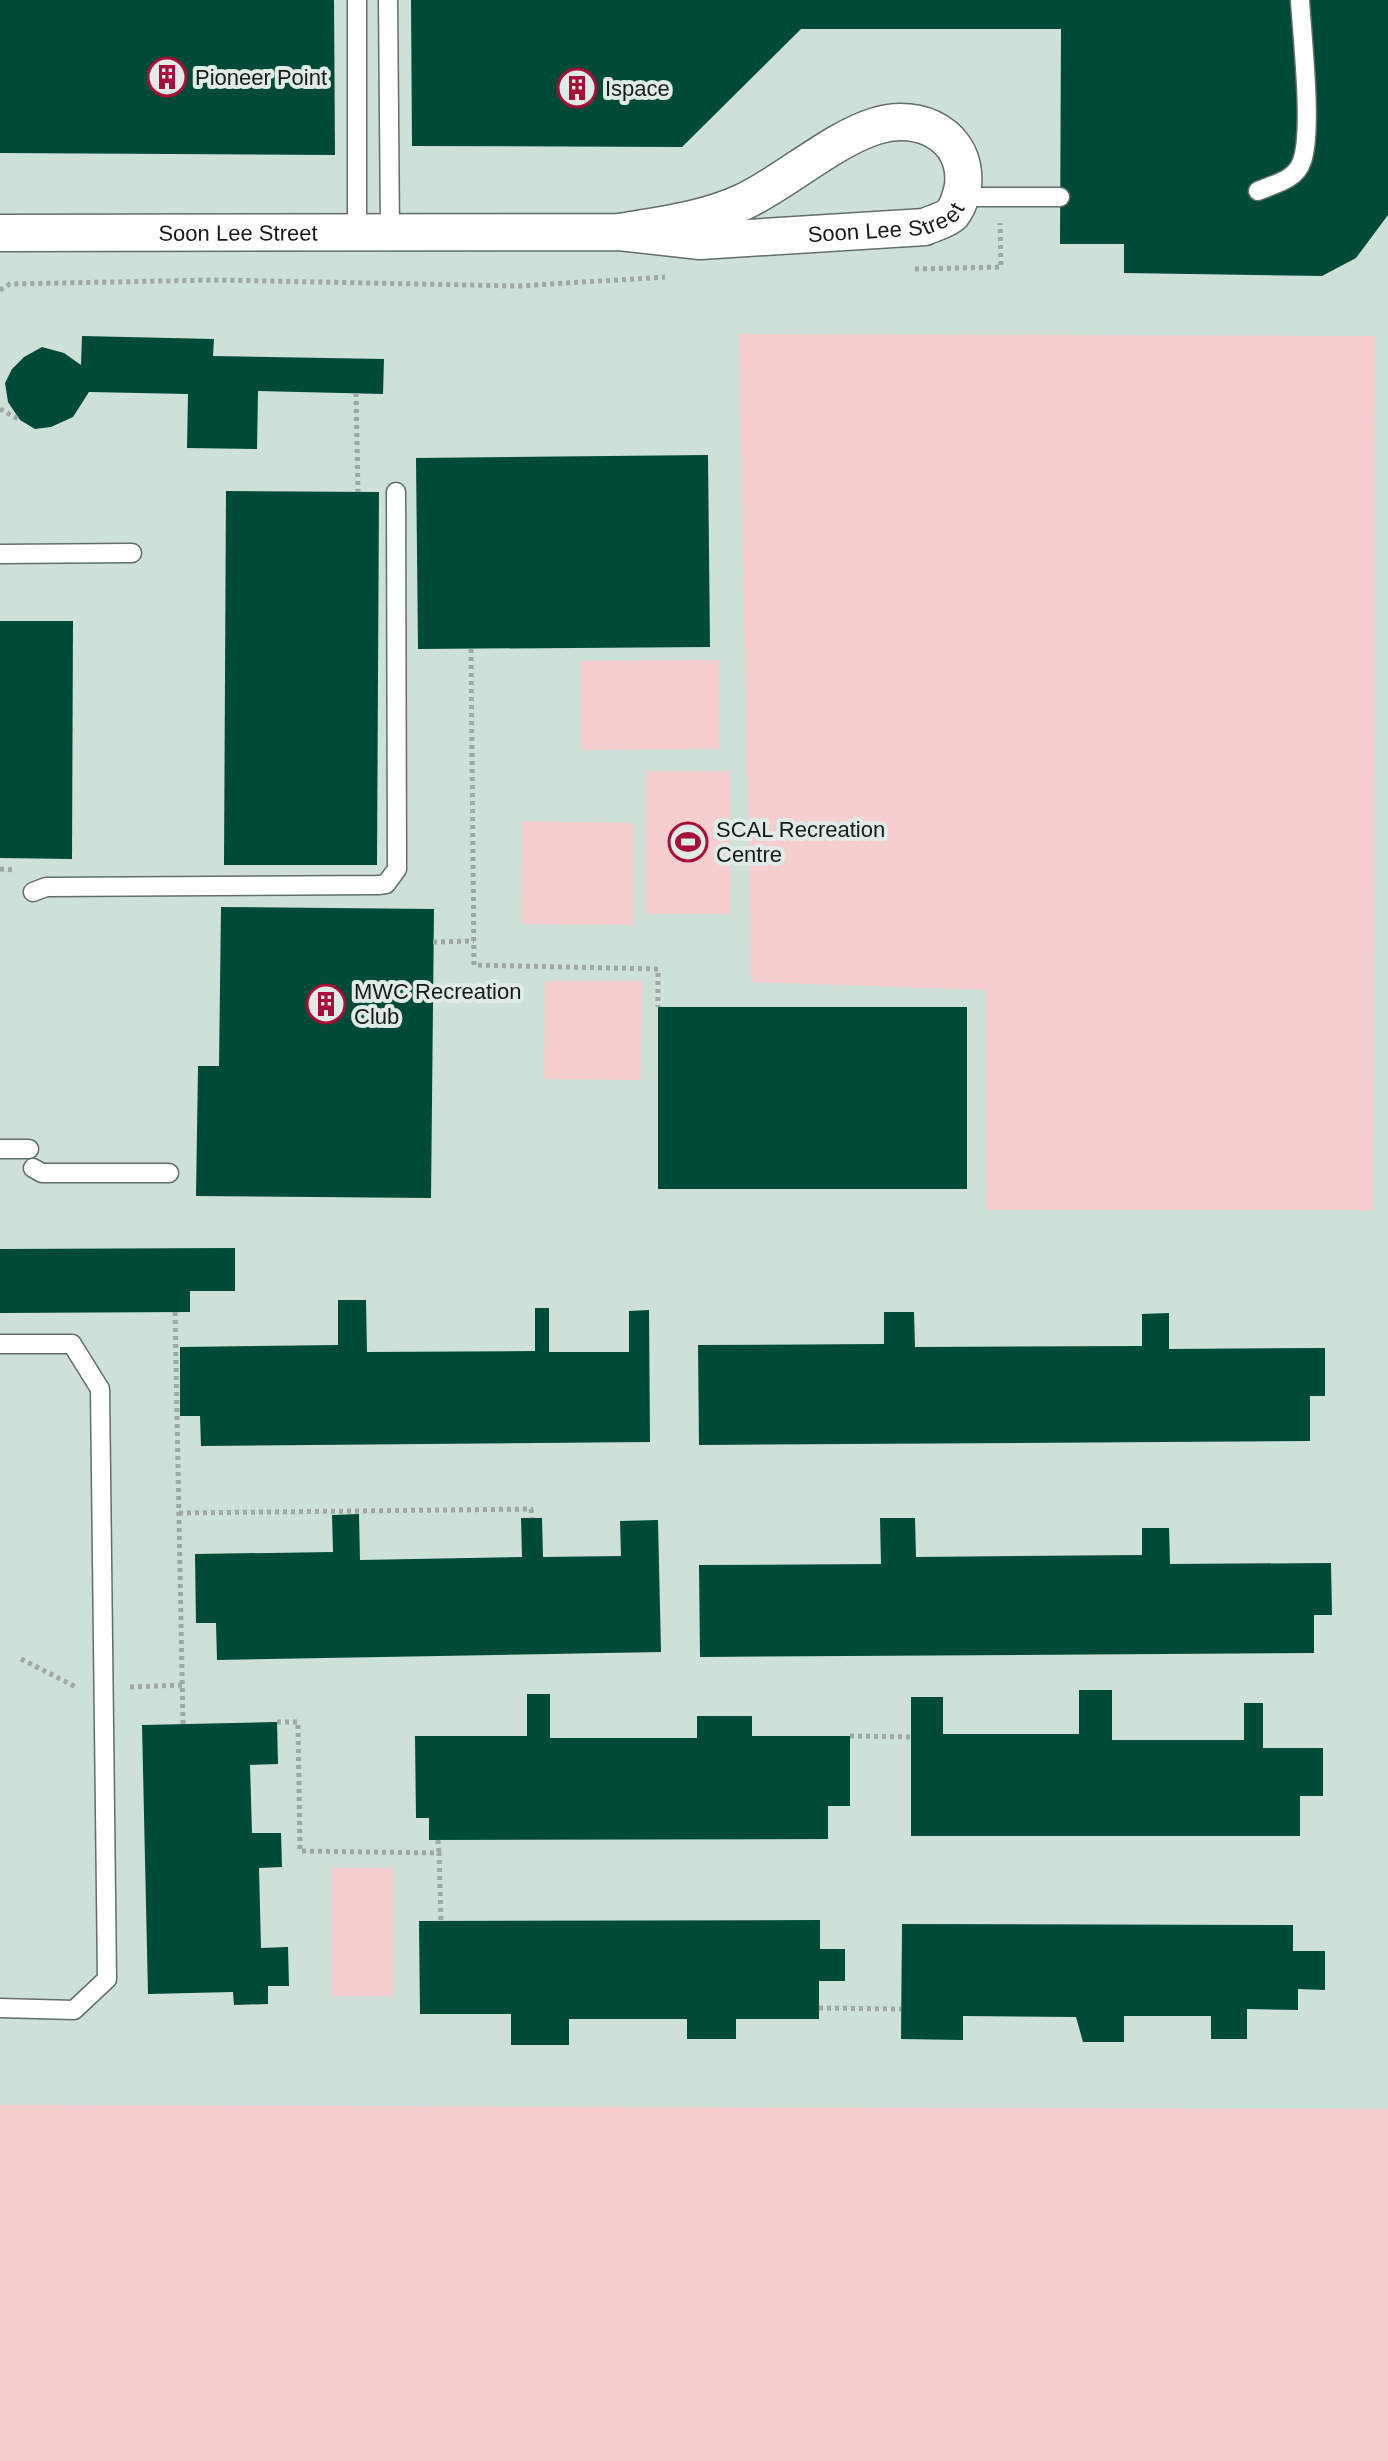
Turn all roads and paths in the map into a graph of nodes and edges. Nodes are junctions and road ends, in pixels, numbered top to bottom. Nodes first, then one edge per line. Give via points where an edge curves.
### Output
1 (357, 0) edge
2 (388, 0) edge
3 (1300, 0) edge
4 (1258, 191) dead end
5 (961, 197) junction
6 (1000, 197) junction
7 (1060, 197) dead end
8 (373, 232) junction
9 (619, 232) junction
10 (0, 233) edge
11 (900, 269) dead end
12 (672, 277) dead end
13 (0, 290) edge
14 (356, 393) dead end
15 (0, 409) edge
16 (20, 420) dead end
17 (358, 492) dead end
18 (396, 492) dead end
19 (132, 553) dead end
20 (0, 554) edge
21 (471, 649) dead end
22 (33, 892) dead end
23 (474, 941) junction
24 (433, 942) dead end
25 (658, 1007) dead end
26 (0, 1149) edge
27 (29, 1149) dead end
28 (33, 1168) dead end
29 (169, 1173) dead end
30 (175, 1312) dead end
31 (0, 1344) edge
32 (179, 1513) junction
33 (532, 1518) dead end
34 (277, 1722) dead end
35 (183, 1724) dead end
36 (850, 1736) dead end
37 (911, 1737) dead end
38 (438, 1840) dead end
39 (439, 1853) junction
40 (441, 1921) dead end
41 (0, 2008) edge
42 (819, 2008) dead end
43 (901, 2009) dead end

1 - 8 lane
2 - 8 lane
3 - 4 lane via 1302,161 1288,179
5 - 6 lane
5 - 9 street, Soon Lee Street via 950,216 925,227 700,241
5 - 9 street, Soon Lee Street via 964,172 958,149 931,127 906,121 875,126 745,201 698,218
6 - 7 lane
6 - 11 path via 1001,267
8 - 9 street, Soon Lee Street
8 - 10 street, Soon Lee Street
12 - 13 path via 519,286 216,280 10,284
14 - 17 path
15 - 16 path
18 - 22 lane via 397,869 392,877 378,885 46,887
19 - 20 lane
21 - 23 path
23 - 24 path
23 - 25 path via 474,965 658,969
26 - 27 lane
28 - 29 lane via 42,1173
30 - 32 path
31 - 41 lane via 72,1344 100,1389 107,1979 74,2010
32 - 33 path via 531,1509
32 - 35 path
34 - 39 path via 298,1722 300,1851
36 - 37 path
38 - 39 path
39 - 40 path
42 - 43 path

